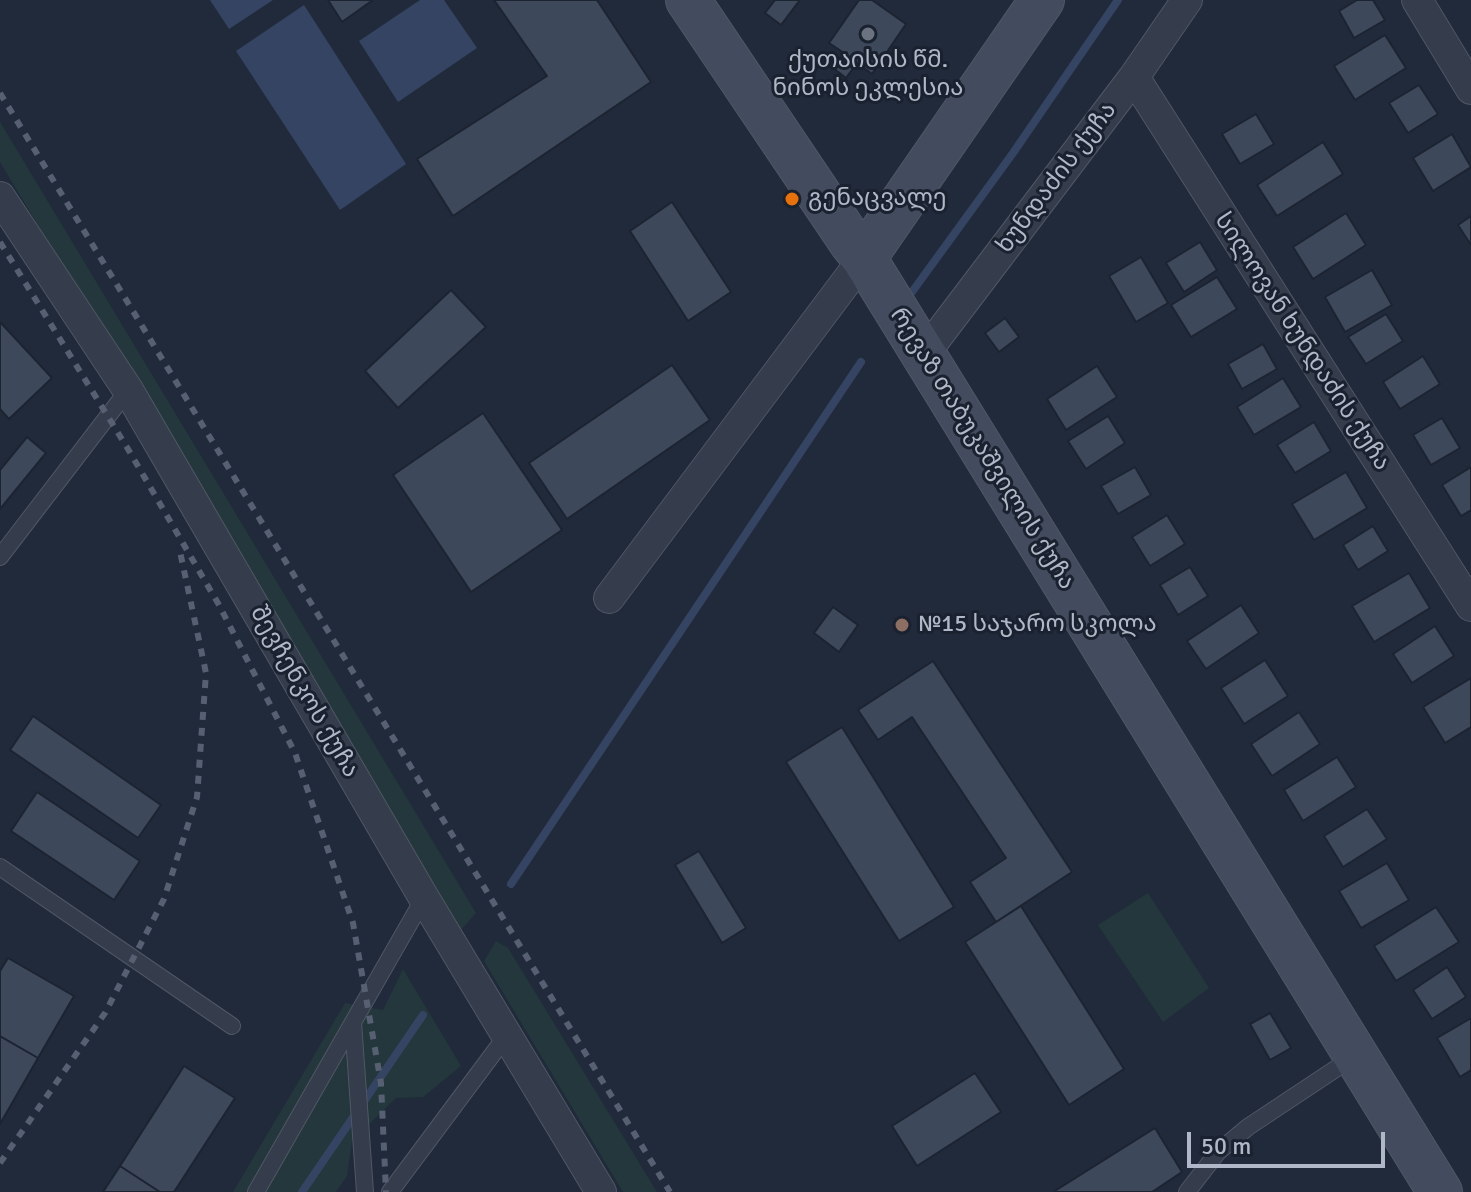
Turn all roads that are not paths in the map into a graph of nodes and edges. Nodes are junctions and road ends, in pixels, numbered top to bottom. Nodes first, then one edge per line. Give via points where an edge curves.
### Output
1 (688, 0) edge
2 (1042, 0) edge
3 (1187, 0) edge
4 (1417, 0) edge
5 (1134, 77) junction
6 (1471, 89) edge
7 (0, 197) edge
8 (864, 258) junction
9 (924, 354) junction
10 (128, 390) junction
11 (0, 557) edge
12 (609, 598) dead end
13 (1471, 606) edge
14 (0, 867) edge
15 (424, 898) junction
16 (353, 1022) junction
17 (232, 1026) dead end
18 (507, 1035) junction
19 (1356, 1055) junction
20 (256, 1192) edge
21 (365, 1192) edge
22 (390, 1192) edge
23 (601, 1192) edge
24 (1187, 1192) edge
25 (1440, 1192) edge

1 - 8 main road, რევაზ თაბუკაშვილის ქუჩა
2 - 8 main road
3 - 5 street, ხუნდაძის ქუჩა
4 - 6 street
5 - 9 street, ხუნდაძის ქუჩა
5 - 13 street, სილოვან ხუნდაძის ქუჩა
7 - 10 street, შევჩენკოს ქუჩა
8 - 9 main road, რევაზ თაბუკაშვილის ქუჩა
8 - 12 street
9 - 19 main road, რევაზ თაბუკაშვილის ქუჩა
10 - 11 lane
10 - 15 street, შევჩენკოს ქუჩა
14 - 17 lane
15 - 16 lane
15 - 18 street, შევჩენკოს ქუჩა
16 - 20 lane
16 - 21 lane
18 - 22 lane
18 - 23 street, შევჩენკოს ქუჩა
19 - 24 lane via 1248,1127 1218,1152
19 - 25 main road, რევაზ თაბუკაშვილის ქუჩა

